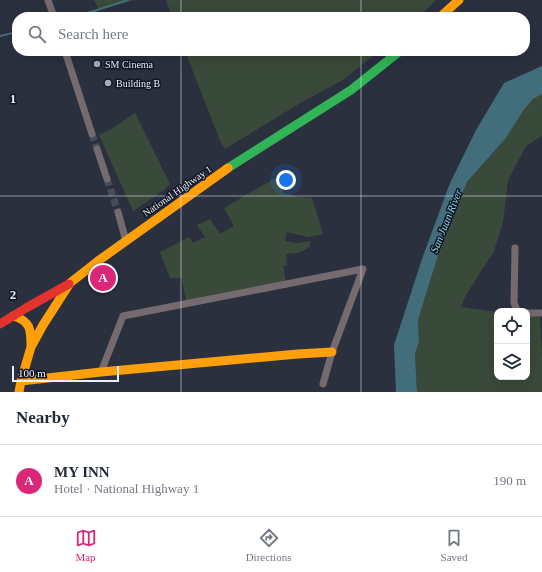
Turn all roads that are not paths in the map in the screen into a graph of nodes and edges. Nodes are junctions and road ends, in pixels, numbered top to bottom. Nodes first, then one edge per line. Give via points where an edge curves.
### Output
1 (48, 0) edge
2 (459, 0) edge
3 (52, 12) edge
4 (446, 12) edge
5 (67, 56) edge
6 (394, 56) edge
7 (92, 134) tunnel mouth
8 (97, 149) tunnel mouth
9 (107, 179) tunnel mouth
10 (118, 212) tunnel mouth
11 (126, 240) junction
12 (516, 248) dead end
13 (70, 283) junction
14 (26, 308) junction
15 (516, 308) edge
16 (530, 313) edge
17 (542, 313) edge
18 (13, 316) junction
19 (0, 324) edge
20 (43, 325) junction
21 (31, 346) junction
22 (332, 352) junction
23 (100, 372) junction
24 (22, 381) junction
25 (323, 384) dead end
26 (20, 392) edge

1 - 3 street
2 - 4 main road
5 - 7 street
6 - 11 main road, National Highway 1 via 350,90 242,159
8 - 9 street
10 - 11 street
11 - 13 main road, National Highway 1
12 - 15 street via 514,303
13 - 14 main road
13 - 20 main road, National Highway 1
14 - 18 main road
14 - 20 main road via 33,320
16 - 17 street
18 - 19 main road
18 - 21 main road via 28,324 31,330
20 - 21 main road, National Highway 1
21 - 24 main road, National Highway 1
22 - 23 main road
22 - 23 street via 363,269 123,316
22 - 25 street
23 - 24 main road
24 - 26 main road, National Highway 1

